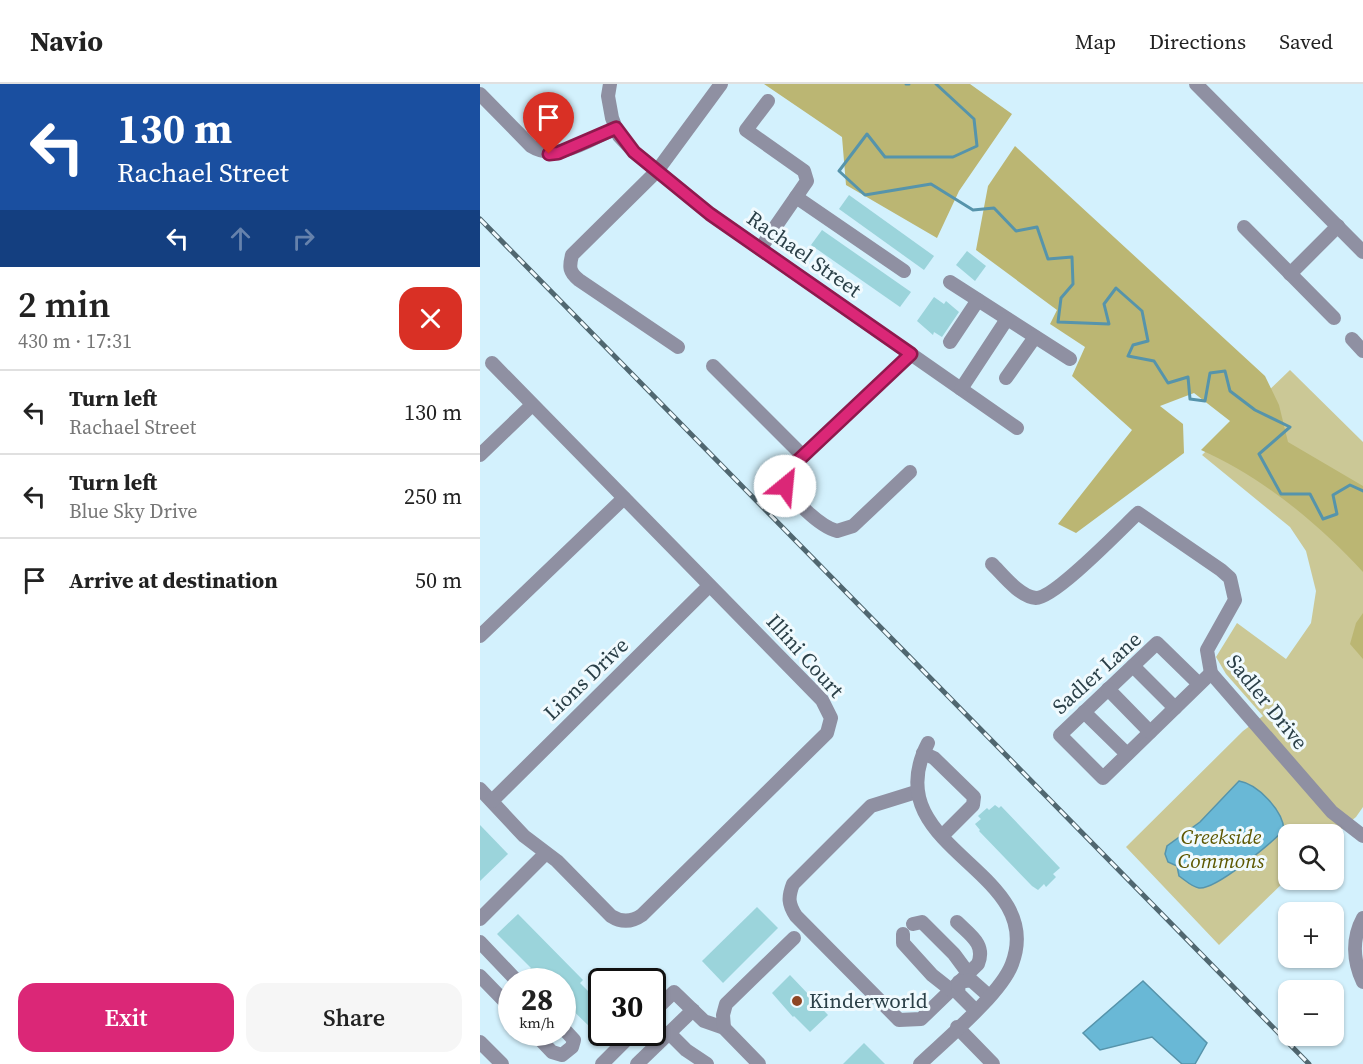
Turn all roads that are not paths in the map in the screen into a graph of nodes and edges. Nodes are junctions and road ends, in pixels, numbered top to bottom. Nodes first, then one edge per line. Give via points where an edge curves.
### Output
1 (610, 84) edge
2 (721, 84) edge
3 (1205, 87) edge
4 (480, 94) edge
5 (768, 101) dead end
6 (616, 128) junction
7 (657, 171) junction
8 (796, 197) junction
9 (1338, 226) junction
10 (1244, 227) dead end
11 (759, 249) junction
12 (1363, 252) edge
13 (903, 271) dead end
14 (1290, 274) junction
15 (950, 282) dead end
16 (978, 300) junction
17 (1334, 318) dead end
18 (1007, 319) junction
19 (1035, 336) junction
20 (1352, 339) dead end
21 (950, 342) dead end
22 (678, 347) dead end
23 (1363, 351) edge
24 (911, 354) junction
25 (1070, 359) dead end
26 (492, 363) dead end
27 (713, 366) dead end
28 (1006, 378) dead end
29 (961, 389) junction
30 (532, 405) junction
31 (1017, 428) dead end
32 (482, 451) edge
33 (803, 456) junction
34 (910, 472) dead end
35 (624, 498) junction
36 (992, 564) dead end
37 (709, 586) junction
38 (480, 636) edge
39 (1132, 666) junction
40 (1211, 673) junction
41 (1198, 683) junction
42 (1108, 689) junction
43 (1175, 708) junction
44 (1084, 712) junction
45 (1150, 732) junction
46 (1127, 754) junction
47 (480, 789) edge
48 (916, 792) junction
49 (492, 801) junction
50 (942, 836) junction
51 (1363, 836) edge
52 (545, 854) junction
53 (1363, 918) edge
54 (480, 919) edge
55 (957, 922) dead end
56 (794, 938) dead end
57 (483, 952) edge
58 (502, 968) edge
59 (480, 976) edge
60 (960, 982) junction
61 (1363, 982) edge
62 (498, 995) edge
63 (988, 996) junction
64 (666, 1000) edge
65 (693, 1010) junction
66 (975, 1010) junction
67 (957, 1027) junction
68 (724, 1028) junction
69 (669, 1033) junction
70 (480, 1042) edge
71 (546, 1046) edge
72 (572, 1046) edge
73 (620, 1046) edge
74 (756, 1063) edge
75 (502, 1064) edge
76 (602, 1064) edge
77 (637, 1064) edge
78 (706, 1064) edge
79 (920, 1064) edge
80 (993, 1064) edge

1 - 6 street, Rachael Street via 609,108
2 - 7 street
3 - 9 street
4 - 6 street via 540,152 558,153
5 - 8 street via 746,130 804,171 807,181
6 - 7 street, Rachael Street via 626,144
7 - 11 street, Rachael Street
7 - 22 street via 572,255 569,266 571,274 579,280
8 - 11 street
8 - 13 street
9 - 12 street
9 - 14 street
10 - 14 street
11 - 24 street, Rachael Street
14 - 17 street
15 - 16 street
16 - 18 street
16 - 21 street
18 - 19 street
18 - 29 street
19 - 25 street
19 - 28 street
20 - 23 street
24 - 29 street, Rachael Street
24 - 33 street
26 - 30 street, Illini Court
27 - 33 street
29 - 31 street, Rachael Street
30 - 32 street
30 - 35 street, Illini Court
33 - 34 street via 787,471 785,486 821,525 837,531 854,526
35 - 37 street, Illini Court
35 - 38 street
36 - 40 street, Sadler Drive via 1028,596 1043,597 1059,587 1138,513 1230,578 1234,589 1232,609 1206,650
37 - 49 street, Lions Drive
37 - 52 street, Illini Court via 828,708 831,718 827,733 636,919 622,921 611,916 557,861
39 - 41 street, Sadler Lane via 1157,643
39 - 42 street, Sadler Lane
39 - 43 street
40 - 41 street, Sadler Lane
40 - 51 street, Sadler Drive via 1332,812
41 - 43 street, Sadler Lane
42 - 44 street, Sadler Lane
42 - 45 street
43 - 45 street, Sadler Lane
44 - 46 street
44 - 46 street, Sadler Lane via 1060,735 1103,778
45 - 46 street, Sadler Lane
47 - 49 street
48 - 50 street via 924,812
48 - 50 street via 917,770 926,748 974,797 973,805
48 - 60 street via 871,806 793,884 790,906 899,1020 921,1019
49 - 52 street
50 - 63 street via 1002,897 1014,918 1018,941 1012,965
52 - 54 street
53 - 61 street via 1355,944
55 - 60 street via 980,945 981,956
56 - 68 street via 726,1004
57 - 58 street
59 - 62 street
60 - 60 street via 932,975 903,943 908,929 922,922 954,954
60 - 63 street via 971,980
60 - 66 street via 958,993
63 - 66 street
64 - 65 street via 674,992
65 - 68 street via 704,1021
65 - 69 street
66 - 67 street
67 - 79 street
67 - 80 street
68 - 74 street
69 - 77 street
69 - 78 street
70 - 75 street
71 - 72 street via 562,1055
73 - 76 street

